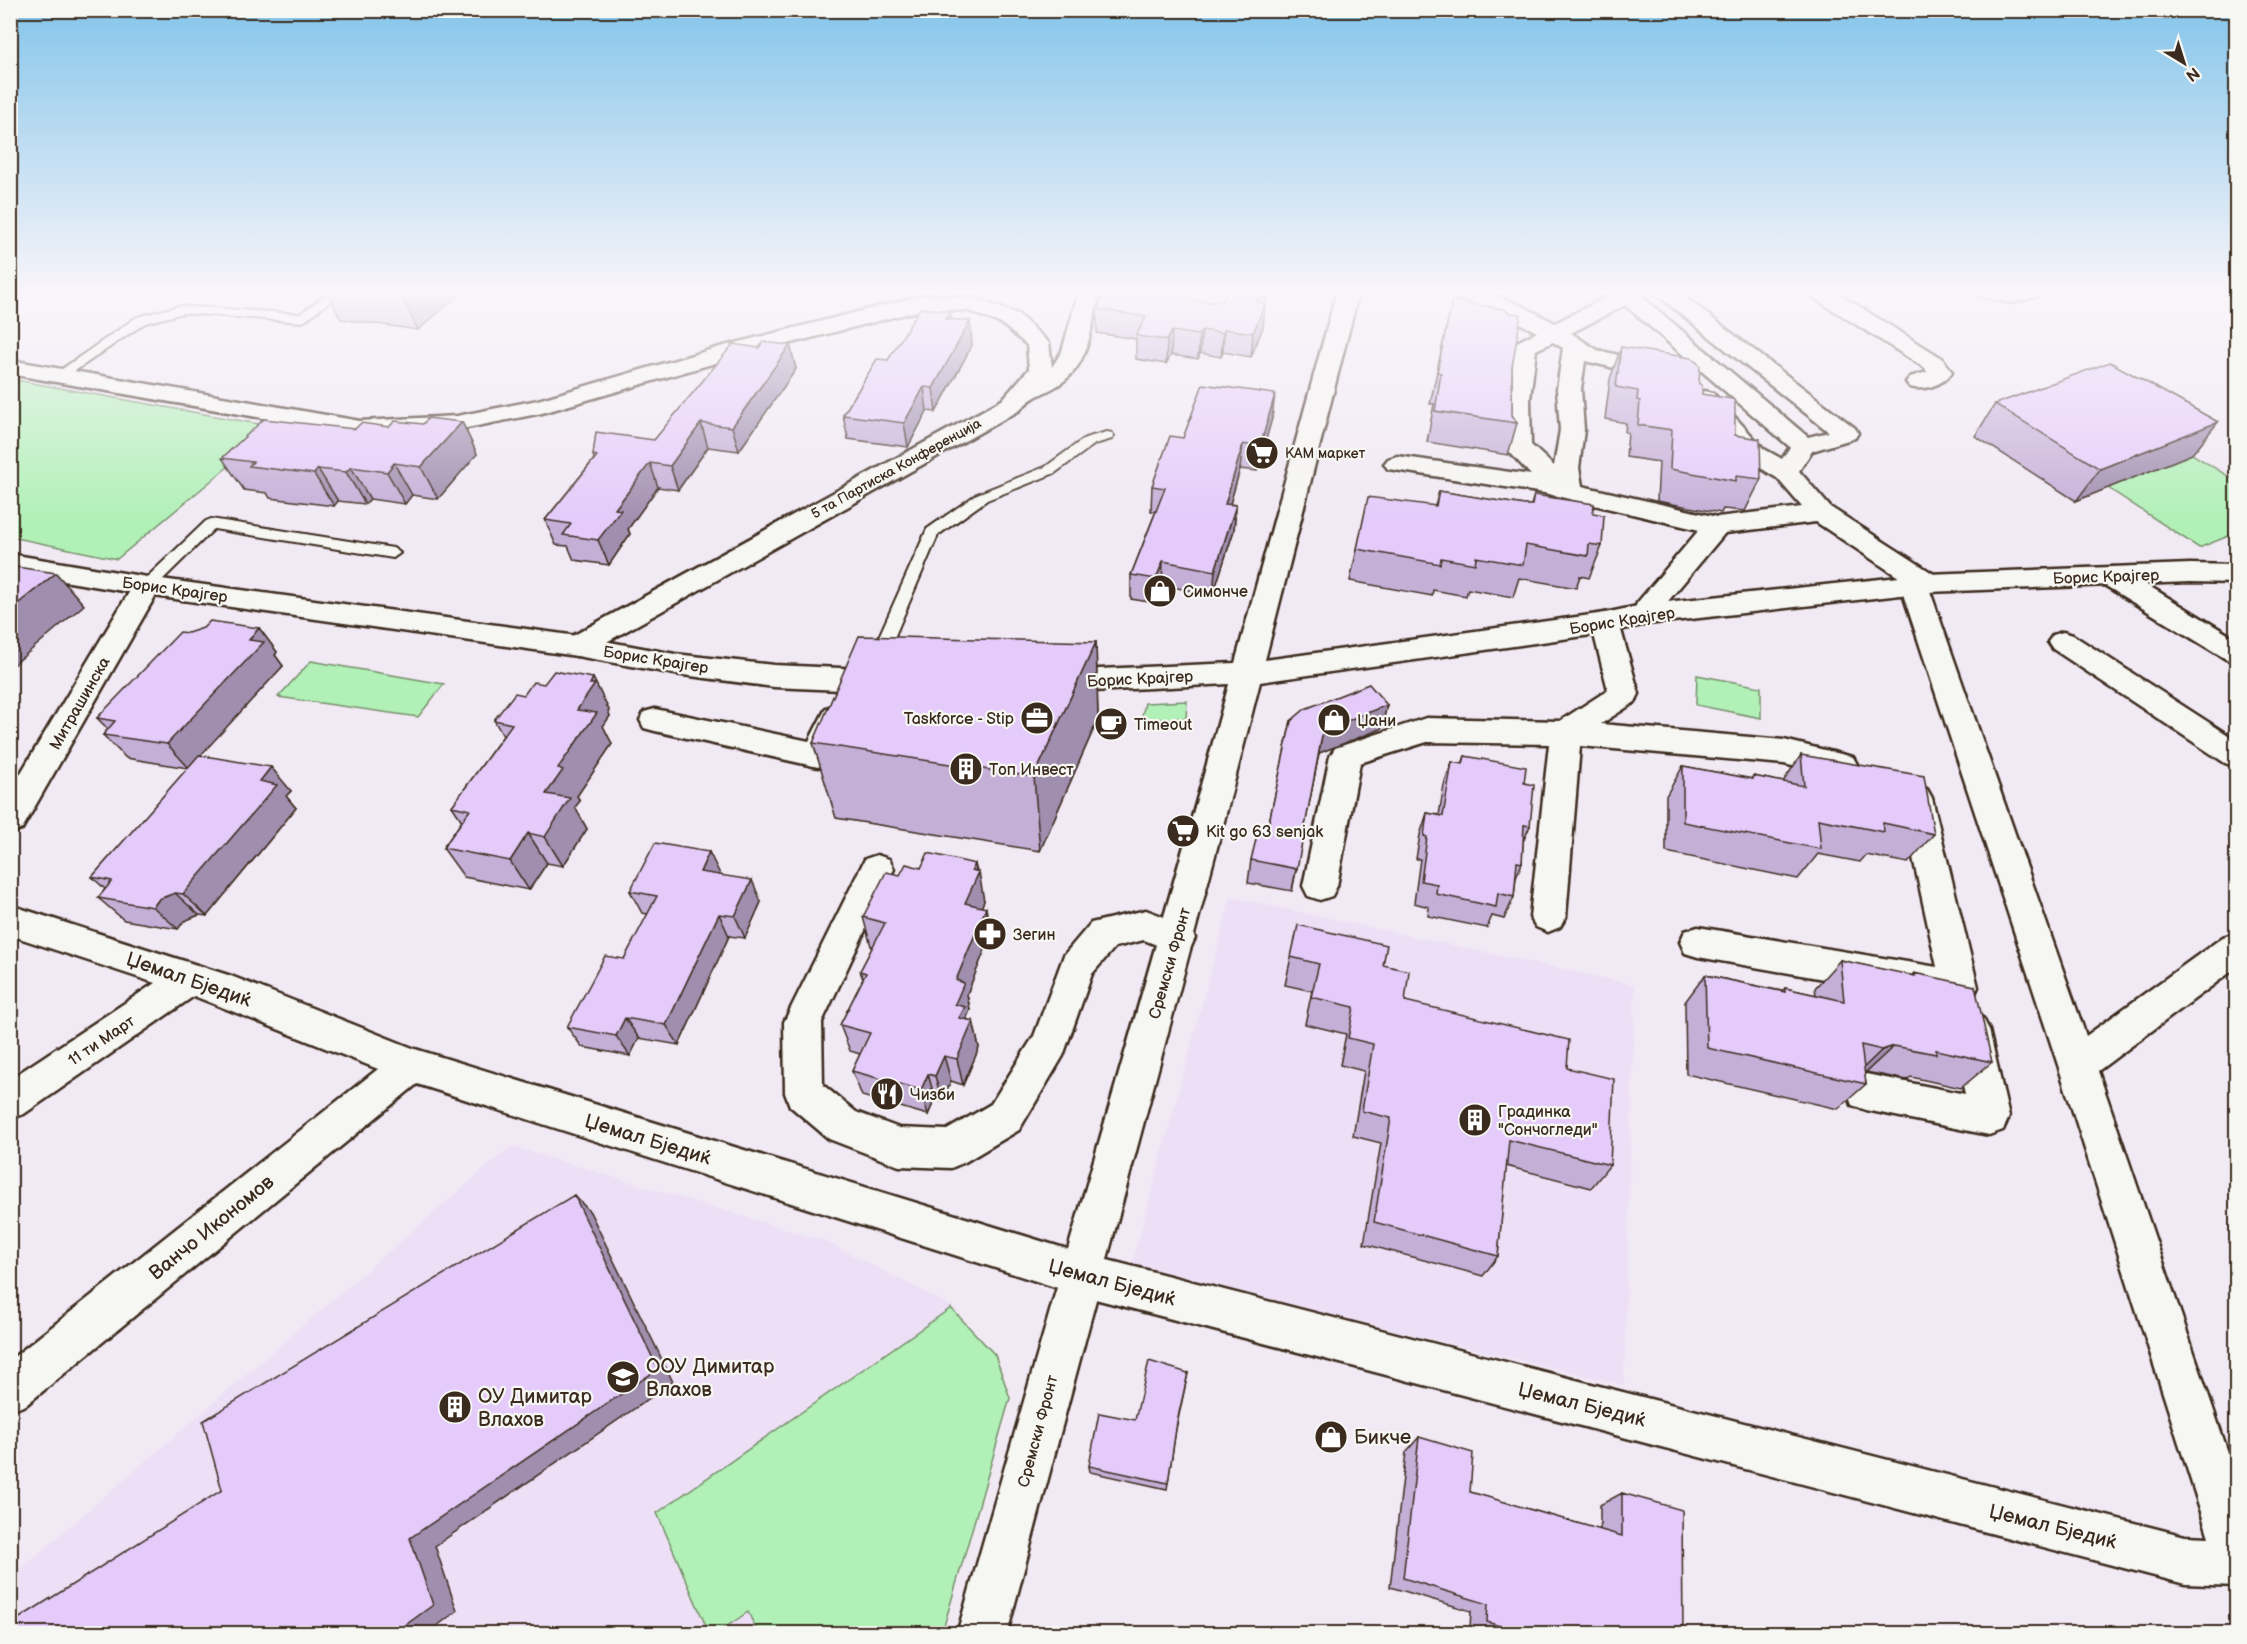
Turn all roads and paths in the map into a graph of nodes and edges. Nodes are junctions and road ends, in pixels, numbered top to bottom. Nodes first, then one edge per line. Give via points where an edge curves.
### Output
1 (14, 368) edge
2 (70, 368) edge
3 (674, 368) edge
4 (1041, 368) edge
5 (1065, 368) edge
6 (1328, 368) edge
7 (1522, 368) edge
8 (1572, 368) edge
9 (1646, 368) edge
10 (1716, 368) edge
11 (1763, 368) edge
12 (1937, 368) edge
13 (58, 376) junction
14 (1918, 382) dead end
15 (1020, 394) junction
16 (1107, 436) dead end
17 (1803, 446) junction
18 (1397, 464) dead end
19 (1786, 472) junction
20 (1544, 485) junction
21 (1570, 491) junction
22 (1807, 509) junction
23 (1717, 526) junction
24 (393, 553) dead end
25 (10, 563) edge
26 (2236, 574) edge
27 (2111, 576) junction
28 (1920, 584) junction
29 (147, 586) junction
30 (1647, 614) junction
31 (1605, 623) junction
32 (2063, 642) dead end
33 (576, 646) junction
34 (2236, 652) edge
35 (1247, 673) junction
36 (862, 679) junction
37 (917, 681) edge
38 (1022, 682) edge
39 (655, 720) dead end
40 (1566, 733) junction
41 (2236, 755) edge
42 (10, 820) edge
43 (877, 869) dead end
44 (1320, 886) dead end
45 (1548, 917) dead end
46 (10, 920) edge
47 (1177, 938) junction
48 (1698, 942) dead end
49 (2236, 948) edge
50 (191, 978) junction
51 (1960, 987) junction
52 (412, 1065) junction
53 (2077, 1065) junction
54 (1866, 1092) edge
55 (10, 1101) edge
56 (1080, 1274) junction
57 (10, 1389) edge
58 (2236, 1545) edge
59 (2236, 1562) edge
60 (982, 1634) edge

1 - 13 street, 5 та Партиска Конференција
2 - 13 lane
3 - 13 street, 5 та Партиска Конференција via 542,406 457,423 360,428
4 - 15 street, 5 та Партиска Конференција
5 - 15 street via 1060,375
6 - 35 street, Сремски Фронт
7 - 20 street via 1518,447 1544,471
8 - 21 street via 1569,389 1572,430 1566,468
9 - 19 street via 1699,391 1755,454
10 - 17 street
11 - 17 street via 1846,432
12 - 14 street via 1940,372 1935,377
15 - 33 street, 5 та Партиска Конференција via 1011,405
16 - 36 lane via 1090,441 1050,470 982,497 932,532
17 - 19 street
18 - 20 street
19 - 22 street
20 - 21 street
21 - 23 street
22 - 23 street
22 - 28 street
23 - 30 street via 1651,603
24 - 29 lane via 211,524
25 - 29 street, Борис Крајгер
26 - 27 street, Борис Крајгер
27 - 28 street, Борис Крајгер
27 - 34 street
28 - 30 street, Борис Крајгер
28 - 53 street
29 - 33 street, Борис Крајгер
29 - 42 street, Митрашинска
30 - 31 street, Борис Крајгер
31 - 35 street, Борис Крајгер
31 - 40 street via 1624,694
32 - 41 street
33 - 36 street, Борис Крајгер via 774,676
35 - 38 street, Борис Крајгер
35 - 47 street, Сремски Фронт
36 - 37 street, Борис Крајгер
36 - 39 street via 818,755
40 - 44 street via 1426,730 1346,756
40 - 45 street
40 - 51 street via 1784,752 1913,784
43 - 47 street via 803,1022 804,1093 843,1126 899,1147 951,1149 1005,1117 1050,1044 1077,966 1104,934 1146,925
46 - 50 street, Џемал Бједиќ
47 - 56 street, Сремски Фронт
48 - 51 street
49 - 53 street
50 - 52 street, Џемал Бједиќ
50 - 55 street, 11 ти Март
51 - 54 street via 1989,1117
52 - 56 street, Џемал Бједиќ
52 - 57 street, Ванчо Икономов
53 - 58 street
56 - 59 street, Џемал Бједиќ via 2185,1560
56 - 60 street, Сремски Фронт

